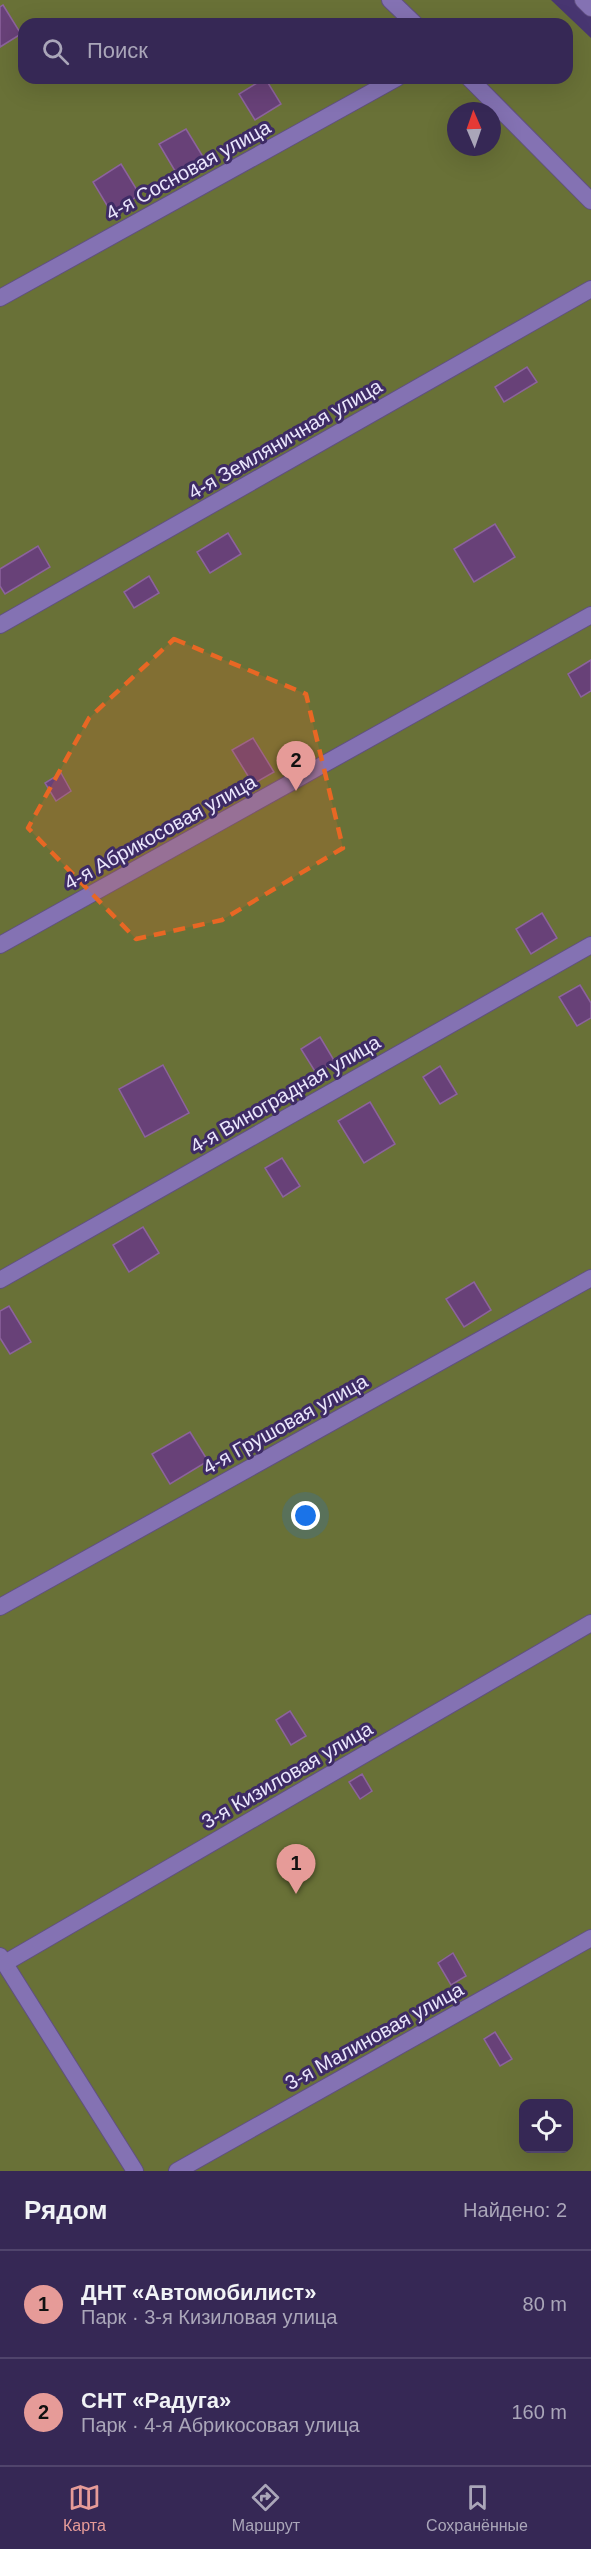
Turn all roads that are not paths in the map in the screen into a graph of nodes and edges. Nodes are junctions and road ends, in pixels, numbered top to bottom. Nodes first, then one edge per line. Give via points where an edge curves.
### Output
1 (390, 0) edge
2 (583, 0) edge
3 (591, 8) edge
4 (409, 18) edge
5 (386, 84) edge
6 (475, 84) edge
7 (591, 201) edge
8 (591, 289) edge
9 (0, 298) edge
10 (591, 615) edge
11 (0, 625) edge
12 (0, 945) edge
13 (591, 945) edge
14 (591, 1278) edge
15 (0, 1280) edge
16 (0, 1607) edge
17 (591, 1623) edge
18 (591, 1938) edge
19 (2, 1960) edge
20 (135, 2171) edge
21 (177, 2171) edge

1 - 4 street
2 - 3 street
5 - 9 street, 4-я Сосновая улица
6 - 7 street
8 - 11 street, 4-я Земляничная улица
10 - 12 street, 4-я Абрикосовая улица
13 - 15 street, 4-я Виноградная улица
14 - 16 street, 4-я Грушовая улица
17 - 19 street, 3-я Кизиловая улица
18 - 21 street, 3-я Малиновая улица
19 - 20 street

